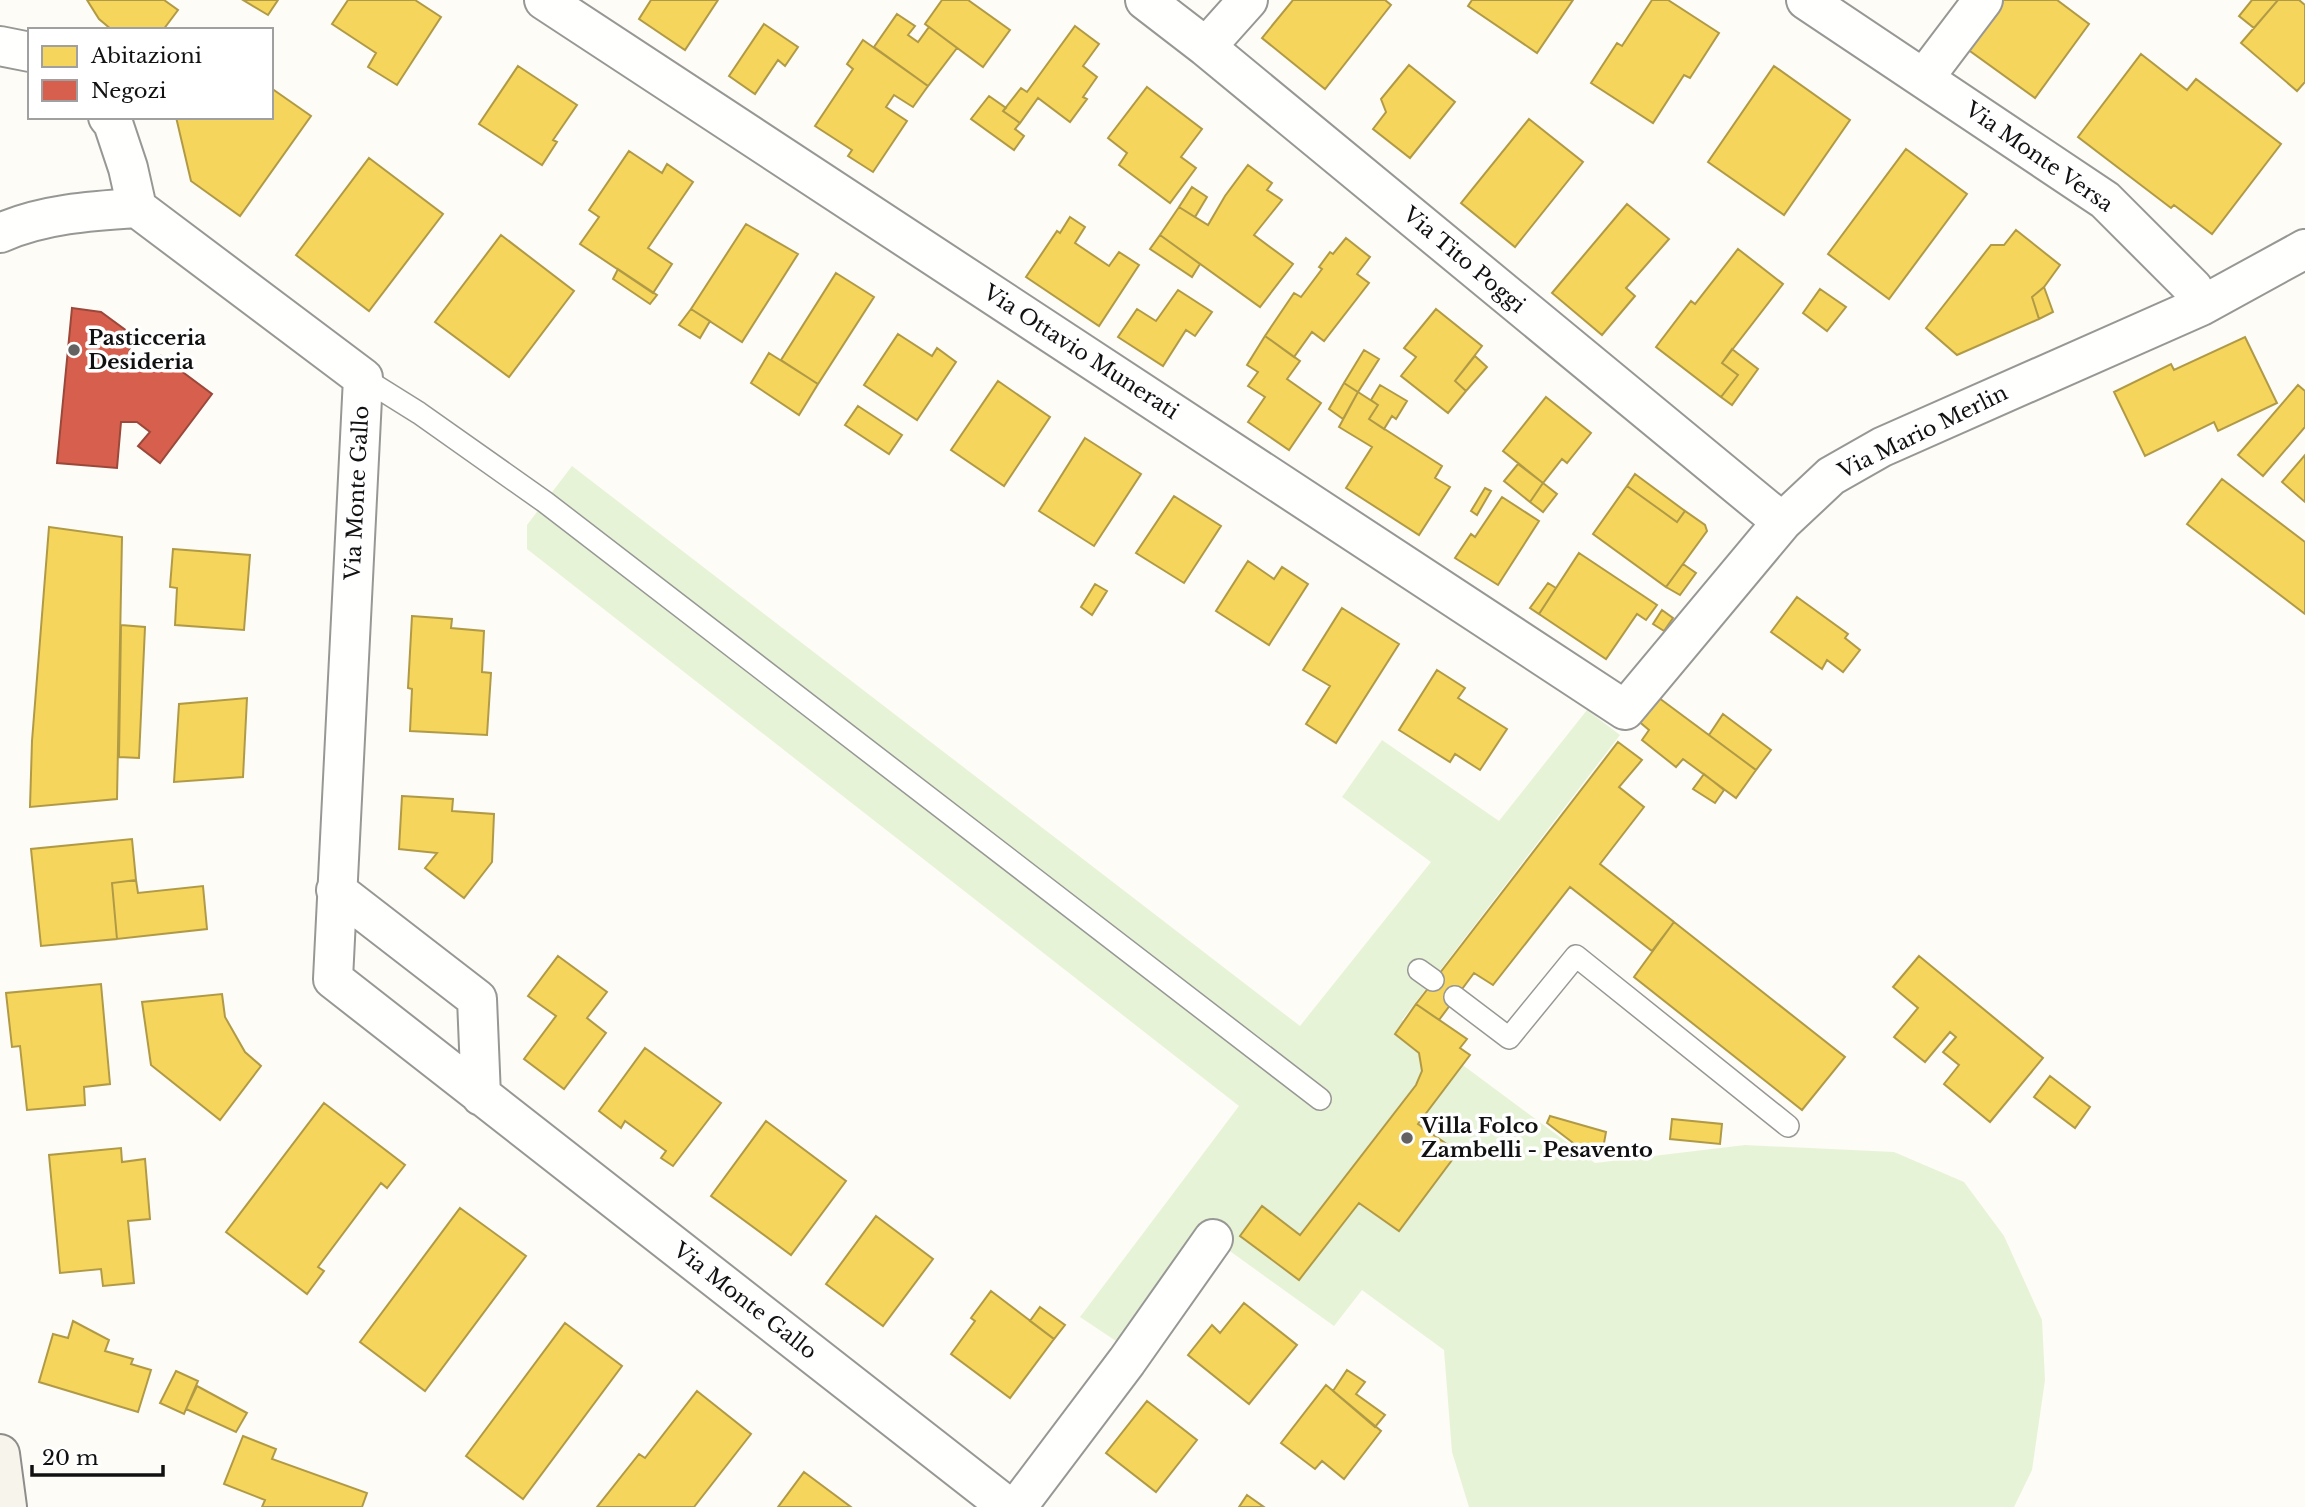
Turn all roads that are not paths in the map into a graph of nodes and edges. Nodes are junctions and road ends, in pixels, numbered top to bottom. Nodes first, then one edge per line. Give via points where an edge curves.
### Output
1 (544, 0) edge
2 (1145, 0) edge
3 (1248, 0) edge
4 (1806, 0) edge
5 (1983, 0) edge
6 (0, 46) edge
7 (1206, 47) junction
8 (28, 51) edge
9 (1924, 78) junction
10 (110, 119) edge
11 (137, 208) junction
12 (0, 233) edge
13 (2305, 249) edge
14 (2201, 306) junction
15 (363, 378) junction
16 (1782, 522) junction
17 (1617, 706) joint
18 (337, 890) junction
19 (1455, 997) dead end
20 (481, 1096) junction
21 (1320, 1099) dead end
22 (1788, 1126) dead end
23 (1213, 1239) dead end
24 (0, 1454) edge
25 (7, 1507) edge
26 (1008, 1507) edge
27 (1017, 1507) edge

1 - 17 street, Via Ottavio Munerati
2 - 7 street, Via Tito Poggi
3 - 7 street
4 - 9 street, Via Monte Versa
5 - 9 street
6 - 8 street
7 - 16 street, Via Tito Poggi
9 - 14 street, Via Monte Versa via 2105,200 2193,288
10 - 11 street
11 - 12 street via 82,211
11 - 15 street, Via Monte Gallo
13 - 14 street, Via Mario Merlin
14 - 16 street, Via Mario Merlin via 1882,447 1831,476
15 - 18 street, Via Monte Gallo
15 - 21 lane via 545,502
16 - 17 street, Via Mario Merlin via 1625,710
18 - 20 street via 477,999
18 - 20 street, Via Monte Gallo via 333,979
19 - 22 lane via 1509,1038 1576,957
20 - 26 street, Via Monte Gallo
23 - 27 street
24 - 25 main road

